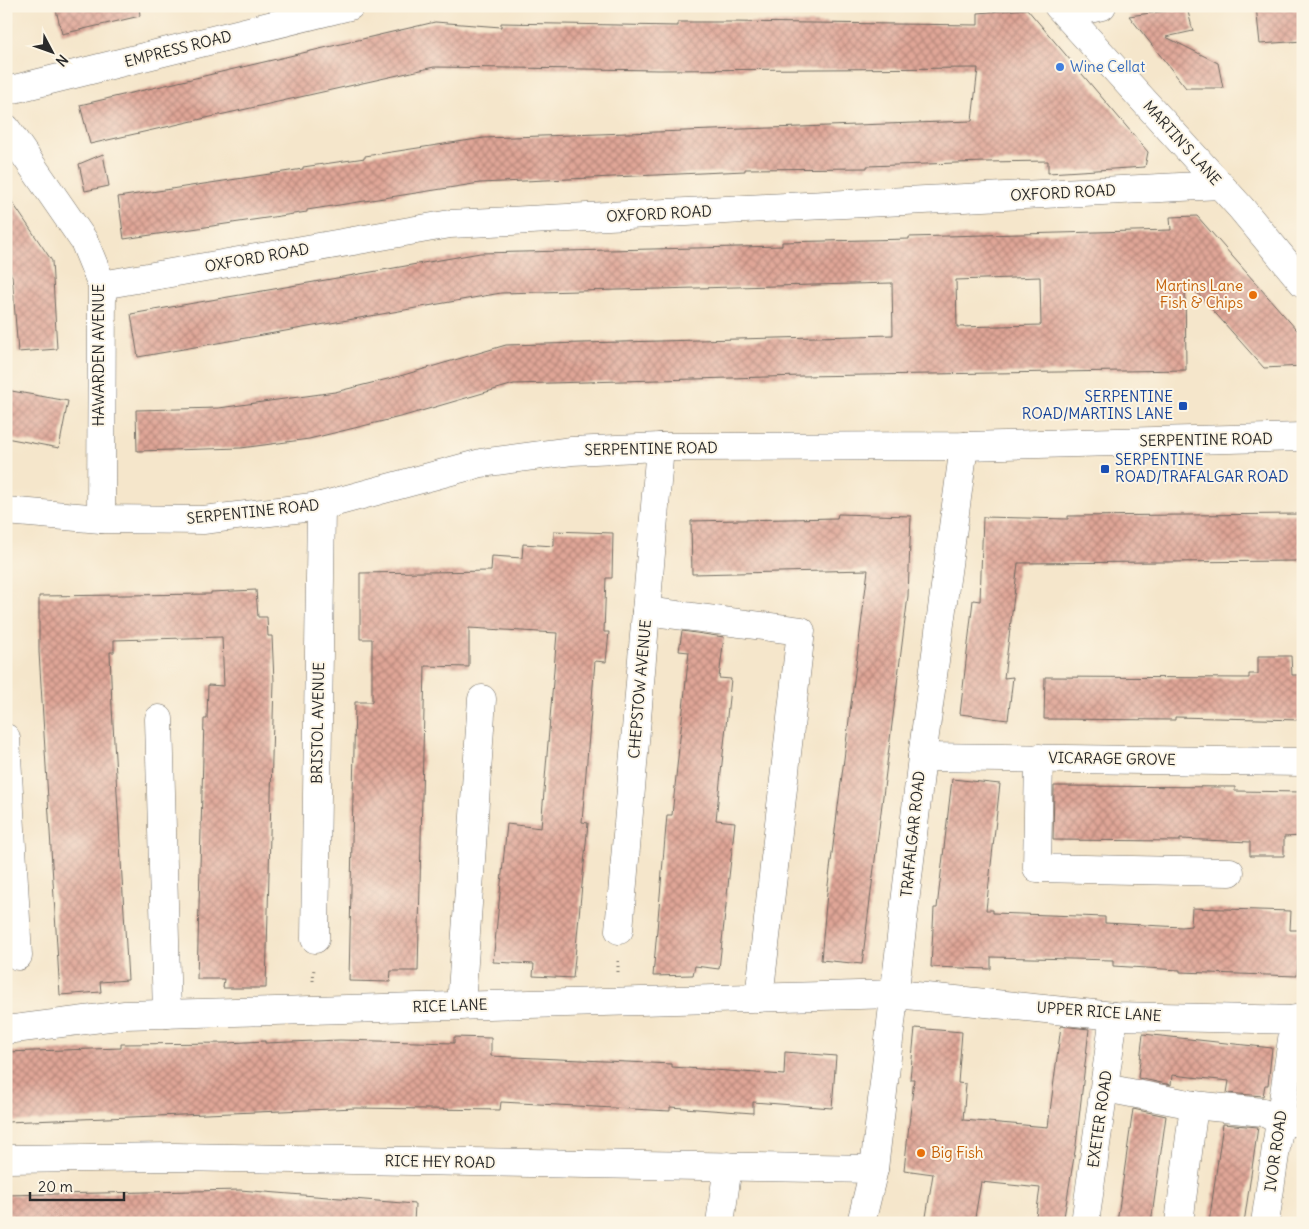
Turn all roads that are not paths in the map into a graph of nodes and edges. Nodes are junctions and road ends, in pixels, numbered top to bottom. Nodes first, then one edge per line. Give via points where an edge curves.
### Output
1 (350, 6) edge
2 (1102, 6) edge
3 (1062, 10) edge
4 (6, 92) edge
5 (6, 128) edge
6 (1220, 185) junction
7 (1303, 283) edge
8 (102, 285) junction
9 (1303, 437) edge
10 (964, 446) junction
11 (660, 447) junction
12 (321, 506) junction
13 (6, 511) edge
14 (100, 519) junction
15 (646, 611) junction
16 (482, 700) dead end
17 (160, 719) dead end
18 (6, 738) edge
19 (922, 757) junction
20 (1039, 758) junction
21 (1303, 762) edge
22 (1230, 872) dead end
23 (619, 930) road end
24 (315, 939) road end
25 (18, 956) dead end
26 (896, 994) junction
27 (760, 998) junction
28 (461, 1006) junction
29 (167, 1014) junction
30 (1114, 1016) junction
31 (1299, 1020) edge
32 (6, 1030) edge
33 (1104, 1088) junction
34 (1194, 1105) junction
35 (1292, 1122) edge
36 (6, 1159) edge
37 (728, 1166) junction
38 (874, 1169) junction
39 (720, 1223) edge
40 (861, 1223) edge
41 (1086, 1223) edge
42 (1179, 1223) edge
43 (1265, 1223) edge

1 - 4 street, EMPRESS ROAD
2 - 3 street
3 - 6 street, MARTIN'S LANE
5 - 8 street, HAWARDEN AVENUE via 84,240
6 - 7 street, MARTIN'S LANE
6 - 8 street, OXFORD ROAD via 450,224
8 - 14 street, HAWARDEN AVENUE
9 - 10 street, SERPENTINE ROAD
10 - 11 street, SERPENTINE ROAD
10 - 19 street, TRAFALGAR ROAD
11 - 12 street, SERPENTINE ROAD via 572,451 481,463
11 - 15 street, CHEPSTOW AVENUE
12 - 14 street, SERPENTINE ROAD via 203,520
12 - 24 street, BRISTOL AVENUE
13 - 14 street, SERPENTINE ROAD
15 - 23 street, CHEPSTOW AVENUE
15 - 27 street via 801,631
16 - 28 street
17 - 29 street
18 - 25 street
19 - 20 street, VICARAGE GROVE
19 - 26 street, TRAFALGAR ROAD
20 - 21 street, VICARAGE GROVE
20 - 22 street via 1037,868
26 - 27 street, RICE LANE
26 - 30 street, UPPER RICE LANE
26 - 38 street, TRAFALGAR ROAD
27 - 28 street, RICE LANE
28 - 29 street, RICE LANE
29 - 32 street, RICE LANE via 125,1014
30 - 31 street, UPPER RICE LANE
30 - 33 street, EXETER ROAD
31 - 35 street, IVOR ROAD
33 - 34 street
33 - 41 street, EXETER ROAD
34 - 35 street via 1262,1112
34 - 42 street
35 - 43 street, IVOR ROAD
36 - 37 street, RICE HEY ROAD via 175,1157
37 - 38 street, RICE HEY ROAD
37 - 39 street
38 - 40 street, TRAFALGAR ROAD

